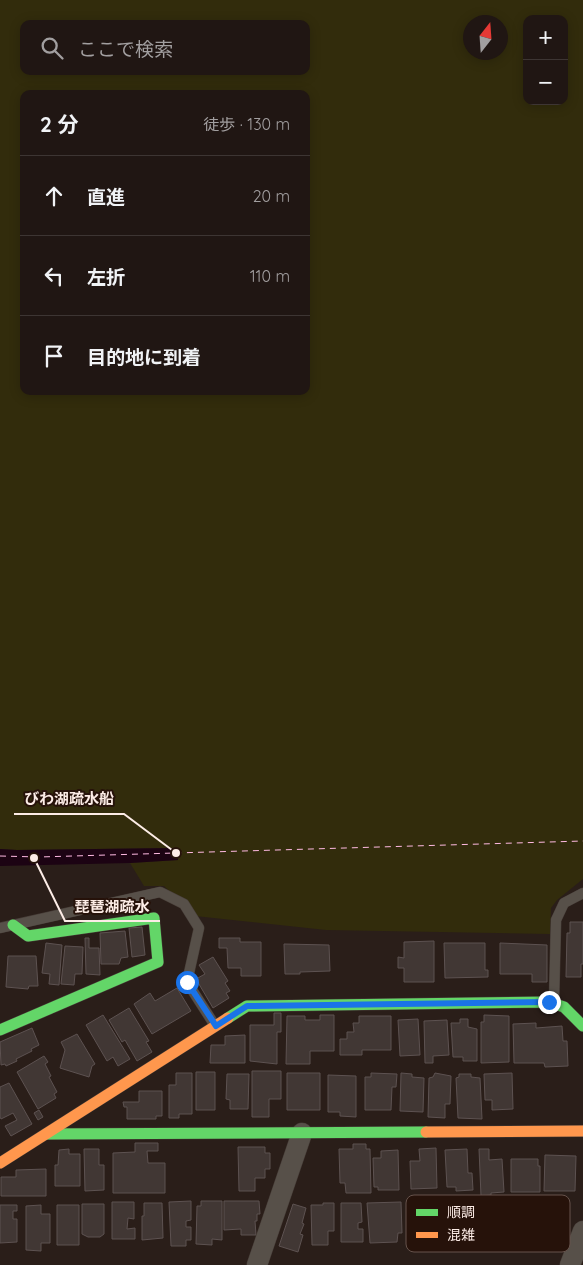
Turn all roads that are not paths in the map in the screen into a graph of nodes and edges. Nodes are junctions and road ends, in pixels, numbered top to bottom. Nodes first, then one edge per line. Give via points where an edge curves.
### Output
1 (583, 893) edge
2 (13, 925) junction
3 (0, 928) edge
4 (554, 1002) junction
5 (216, 1026) junction
6 (583, 1026) edge
7 (0, 1030) edge
8 (583, 1131) edge
9 (302, 1133) junction
10 (46, 1134) junction
11 (0, 1163) edge
12 (583, 1231) edge
13 (258, 1265) edge
14 (570, 1265) edge

1 - 4 lane via 564,903 556,920
2 - 3 lane
2 - 5 lane via 160,892 184,904 198,928 187,982
2 - 7 street via 28,936 154,918 158,962
4 - 5 street via 247,1006
4 - 6 street via 571,1012
5 - 10 street
8 - 9 street
9 - 10 street
9 - 13 street
10 - 11 street
12 - 14 street

